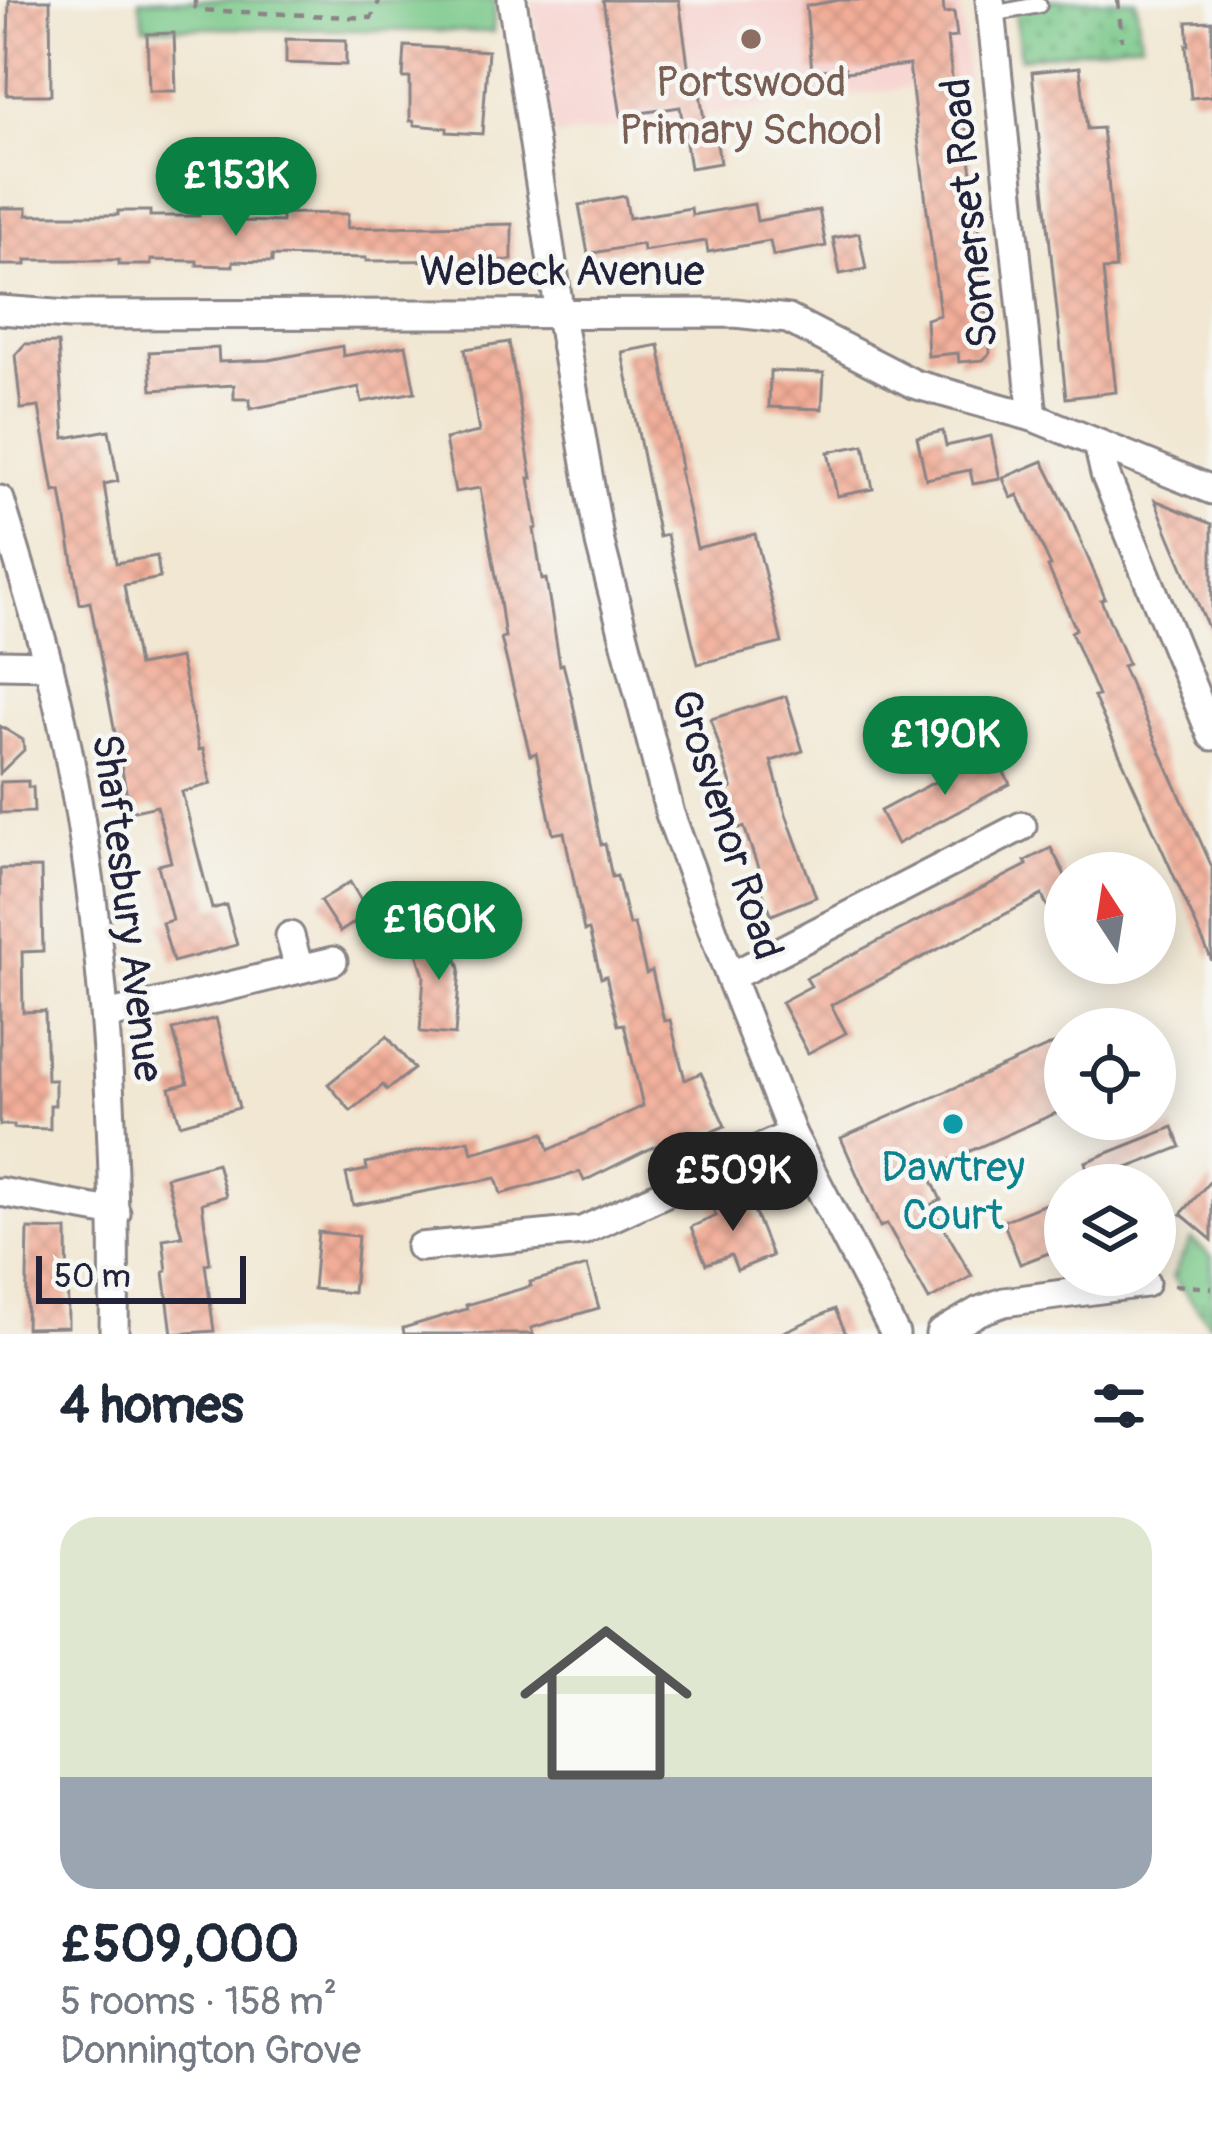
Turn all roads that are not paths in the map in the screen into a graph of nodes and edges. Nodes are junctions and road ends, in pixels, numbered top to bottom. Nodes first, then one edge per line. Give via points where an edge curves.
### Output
1 (512, 0) edge
2 (1039, 5) dead end
3 (991, 7) edge
4 (0, 310) edge
5 (560, 315) junction
6 (1033, 417) junction
7 (1098, 444) junction
8 (1212, 490) edge
9 (0, 500) edge
10 (0, 664) edge
11 (49, 665) junction
12 (1212, 736) edge
13 (1022, 826) dead end
14 (290, 936) dead end
15 (333, 961) dead end
16 (299, 969) junction
17 (730, 977) junction
18 (106, 1016) junction
19 (792, 1134) junction
20 (0, 1192) edge
21 (116, 1213) junction
22 (420, 1247) dead end
23 (1049, 1296) edge
24 (113, 1334) edge
25 (895, 1334) edge
26 (940, 1334) edge

1 - 5 street, Grosvenor Road
2 - 3 lane
3 - 6 street, Somerset Road
4 - 5 street, Welbeck Avenue
5 - 6 street, Welbeck Avenue via 788,319 914,385
5 - 17 street, Grosvenor Road via 617,611 670,814
6 - 7 street, Welbeck Avenue
7 - 8 street, Welbeck Avenue
7 - 12 street
9 - 11 street, Shaftesbury Avenue
10 - 11 street
11 - 18 street, Shaftesbury Avenue
13 - 17 street
14 - 16 street
15 - 16 street
16 - 18 street
17 - 19 street, Grosvenor Road
18 - 21 street, Shaftesbury Avenue
19 - 22 street via 582,1231
19 - 25 street, Grosvenor Road
20 - 21 street
21 - 24 street, Shaftesbury Avenue
23 - 26 street via 1004,1302

